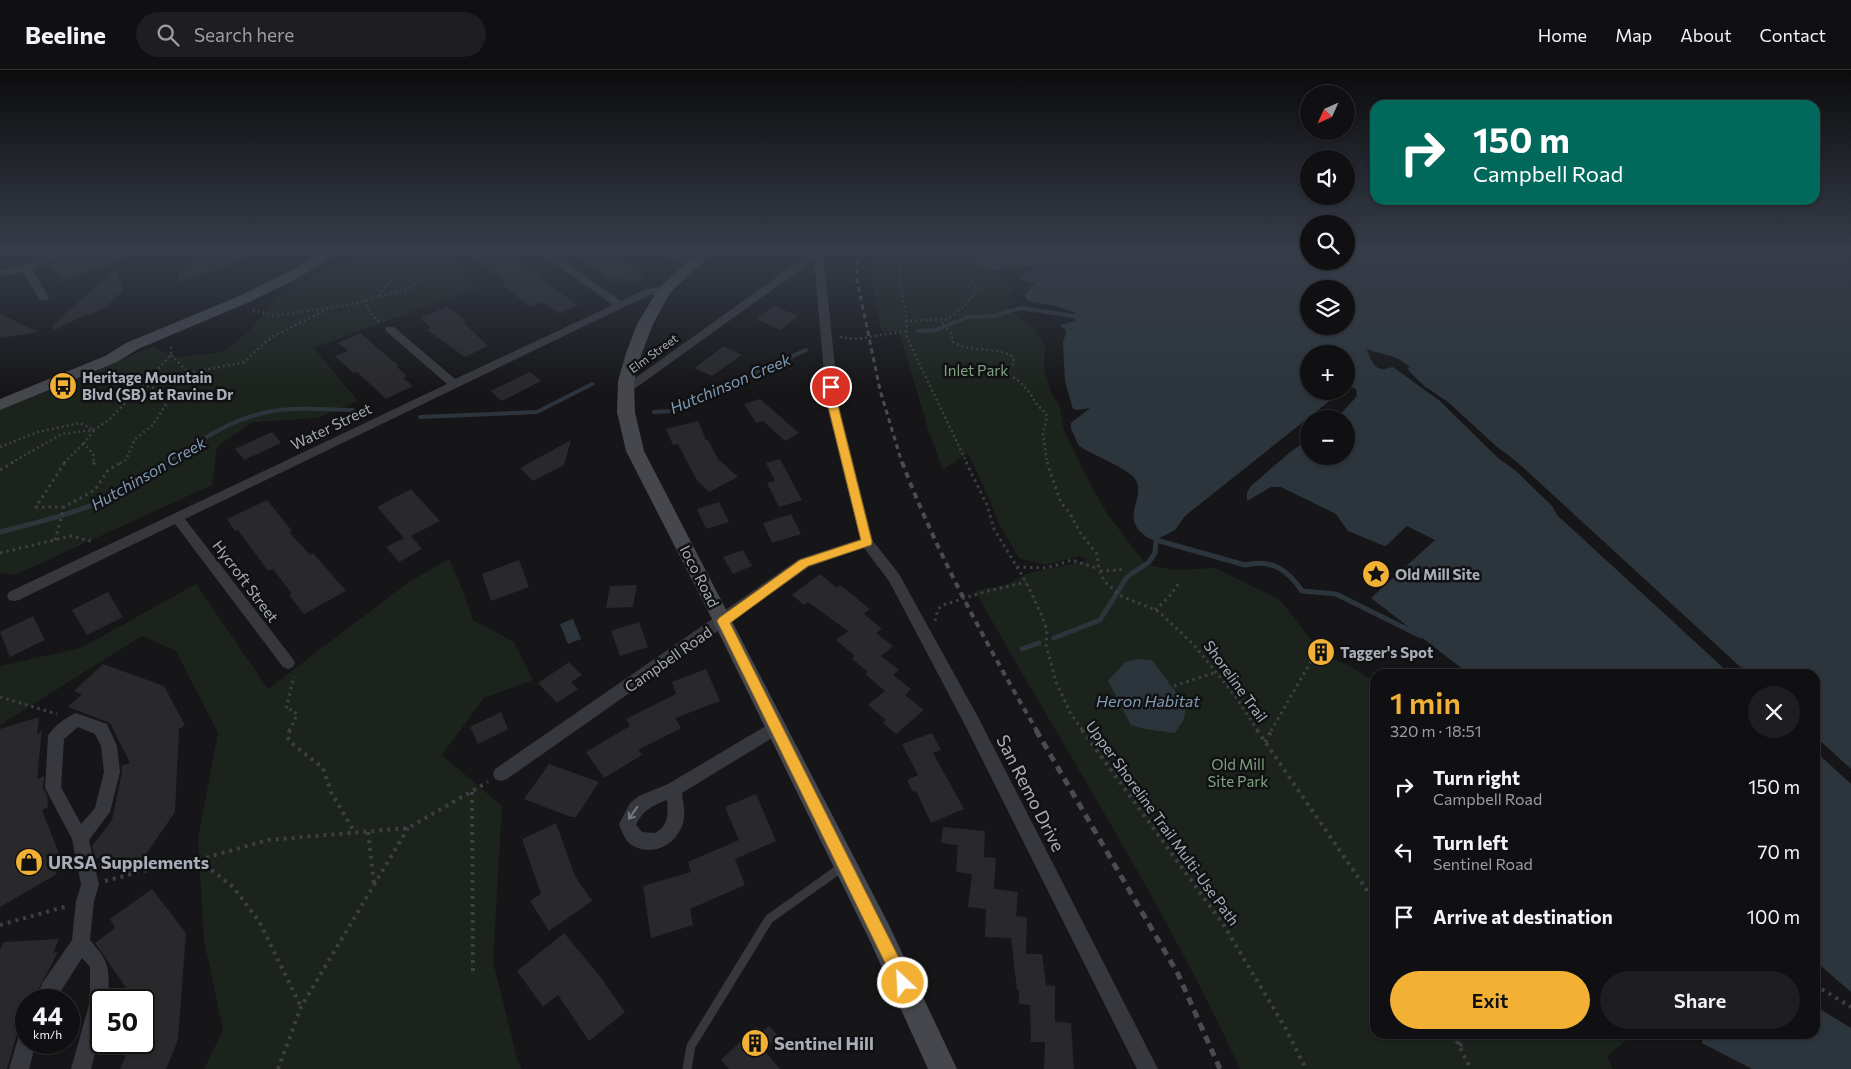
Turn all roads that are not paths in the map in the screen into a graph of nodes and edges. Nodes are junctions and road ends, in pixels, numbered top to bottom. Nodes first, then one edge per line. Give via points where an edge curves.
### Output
1 (247, 298) edge
2 (609, 298) edge
3 (636, 298) edge
4 (660, 298) edge
5 (753, 298) edge
6 (823, 298) edge
7 (620, 305) junction
8 (390, 328) road end
9 (132, 346) junction
10 (455, 385) junction
11 (626, 389) junction
12 (0, 392) edge
13 (0, 405) edge
14 (178, 518) junction
15 (867, 542) junction
16 (14, 596) dead end
17 (723, 621) junction
18 (288, 663) road end
19 (776, 727) junction
20 (501, 774) dead end
21 (674, 789) dead end
22 (80, 838) junction
23 (844, 865) junction
24 (81, 943) junction
25 (50, 989) edge
26 (23, 1054) edge
27 (19, 1069) edge
28 (81, 1069) edge
29 (687, 1069) edge
30 (943, 1069) edge
31 (1148, 1069) edge

1 - 9 main road
2 - 7 street
3 - 7 street, Water Street
4 - 11 main road, Ioco Road via 634,353
5 - 11 street, Elm Street
6 - 15 street via 833,406
7 - 10 street, Water Street
8 - 10 street
9 - 12 main road via 104,352
9 - 13 main road via 111,360
10 - 14 street, Water Street
11 - 17 main road, Ioco Road via 626,412 635,451
14 - 16 street, Water Street
14 - 18 street, Hycroft Street
15 - 17 street, Campbell Road via 804,563
15 - 31 street, San Remo Drive via 894,578 972,722
17 - 19 main road, Ioco Road
17 - 20 street, Campbell Road
19 - 21 street
19 - 23 main road, Ioco Road
22 - 22 street via 102,812 112,772 109,746 101,730 76,720 56,736 54,788
22 - 24 street via 87,893
23 - 29 lane via 769,919 691,1046
23 - 30 main road, Ioco Road
24 - 25 street
24 - 28 street via 99,964 100,1001
26 - 27 street

